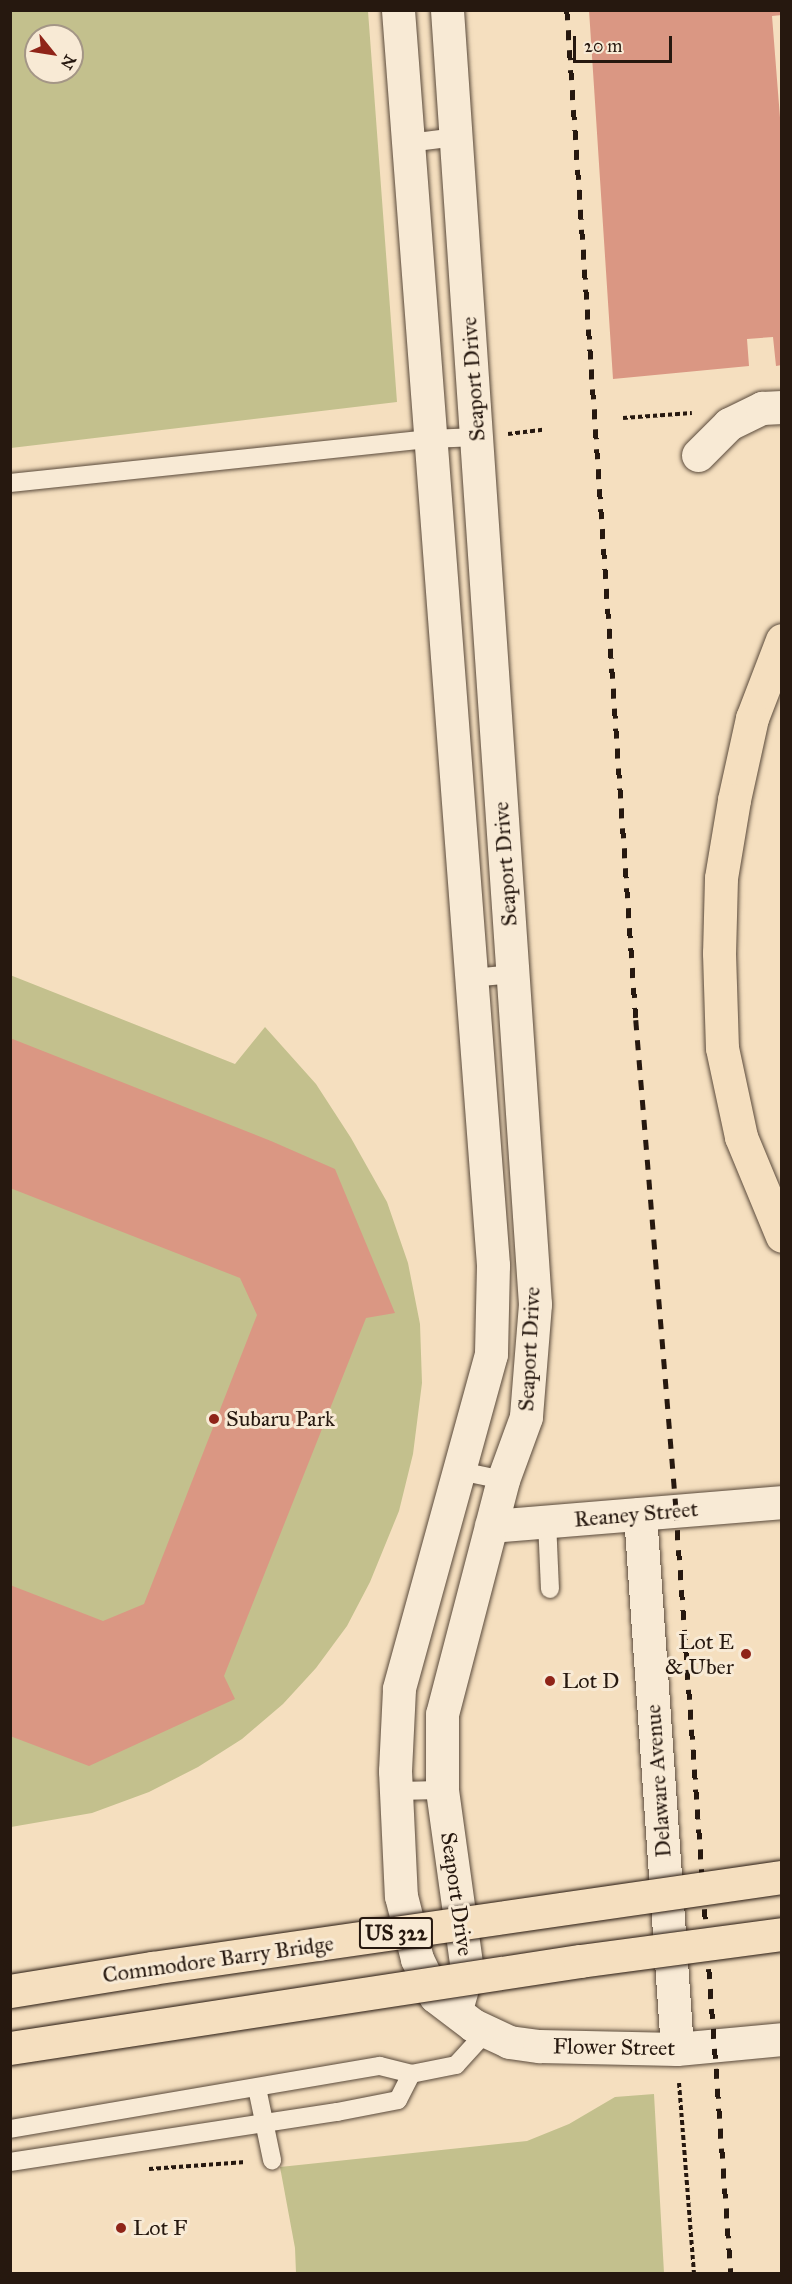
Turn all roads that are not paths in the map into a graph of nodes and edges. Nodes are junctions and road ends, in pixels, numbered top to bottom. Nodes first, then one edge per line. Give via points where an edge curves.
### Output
1 (398, 10) edge
2 (447, 10) edge
3 (456, 137) junction
4 (408, 143) junction
5 (782, 406) edge
6 (477, 437) junction
7 (430, 439) junction
8 (698, 455) dead end
9 (10, 483) edge
10 (782, 640) edge
11 (513, 974) junction
12 (471, 978) junction
13 (782, 1236) edge
14 (460, 1471) junction
15 (503, 1480) junction
16 (782, 1502) edge
17 (640, 1514) junction
18 (547, 1521) junction
19 (491, 1526) junction
20 (550, 1589) dead end
21 (442, 1790) junction
22 (396, 1791) junction
23 (782, 1877) edge
24 (782, 1934) edge
25 (10, 1991) edge
26 (456, 2010) junction
27 (486, 2032) junction
28 (782, 2039) edge
29 (10, 2048) edge
30 (677, 2049) junction
31 (411, 2074) junction
32 (256, 2088) junction
33 (264, 2123) junction
34 (10, 2129) edge
35 (272, 2160) dead end
36 (10, 2162) edge

1 - 4 street, Seaport Drive
2 - 3 street, Seaport Drive
3 - 4 lane
3 - 6 street, Seaport Drive
4 - 7 street, Seaport Drive
5 - 8 street via 762,408 729,424
6 - 7 lane
6 - 11 street, Seaport Drive
7 - 9 lane
7 - 12 street, Seaport Drive
10 - 13 highway via 752,718 734,800 721,878 719,953 722,1048 741,1137
11 - 12 lane
11 - 15 street, Seaport Drive via 535,1304 526,1416
12 - 14 street, Seaport Drive via 493,1265 492,1310 491,1354
14 - 15 lane
14 - 22 street, Seaport Drive via 399,1689
15 - 19 street, Seaport Drive
16 - 17 street, Reaney Street
17 - 18 street, Reaney Street
17 - 30 street, Delaware Avenue
18 - 19 street, Reaney Street
18 - 20 lane
19 - 21 street, Seaport Drive via 442,1714
21 - 22 lane
21 - 26 street, Seaport Drive via 467,1971
22 - 26 street, Seaport Drive via 401,1896 417,1959 435,1996
23 - 25 highway, Commodore Barry Bridge / US 322, bridge
24 - 29 highway, US 322, bridge via 568,1962
26 - 27 street, Flower Street
27 - 30 street, Flower Street via 509,2042 539,2046
27 - 31 lane via 456,2065
28 - 30 street, Flower Street
31 - 32 lane via 380,2066
31 - 33 lane via 398,2100
32 - 33 lane
32 - 34 lane
33 - 35 lane
33 - 36 lane

